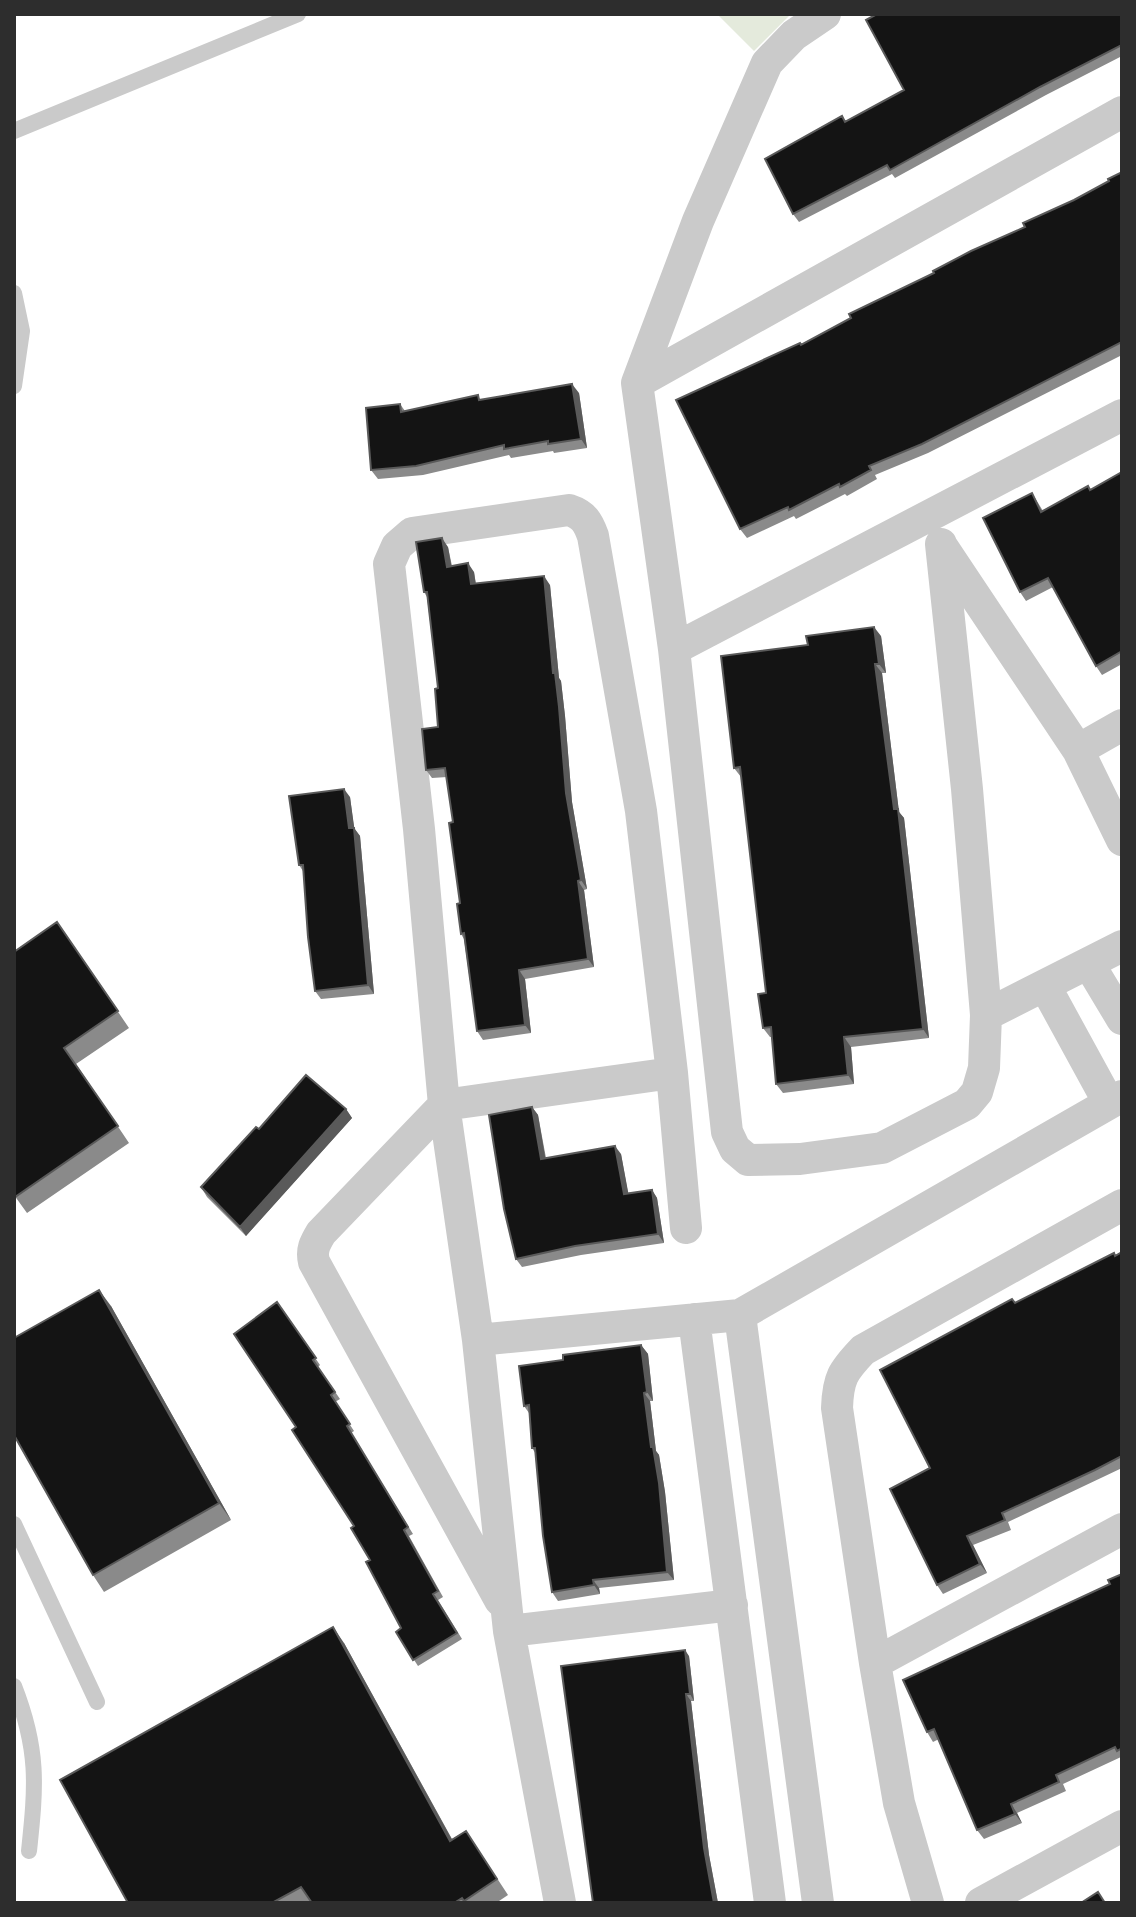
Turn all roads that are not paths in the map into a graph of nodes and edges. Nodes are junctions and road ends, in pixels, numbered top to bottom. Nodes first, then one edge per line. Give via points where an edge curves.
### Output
1 (298, 14) edge
2 (825, 14) edge
3 (1122, 112) edge
4 (14, 131) edge
5 (14, 293) edge
6 (637, 383) junction
7 (14, 386) edge
8 (1122, 415) edge
9 (936, 530) junction
10 (674, 649) junction
11 (1122, 725) edge
12 (1078, 750) junction
13 (1122, 840) edge
14 (1122, 946) edge
15 (1089, 964) junction
16 (1045, 986) junction
17 (986, 1015) junction
18 (1122, 1019) edge
19 (672, 1073) junction
20 (1115, 1099) edge
21 (444, 1105) junction
22 (1122, 1205) edge
23 (686, 1228) dead end
24 (740, 1315) junction
25 (694, 1319) junction
26 (478, 1340) junction
27 (14, 1524) edge
28 (1122, 1529) edge
29 (732, 1605) junction
30 (508, 1622) junction
31 (875, 1663) junction
32 (14, 1686) edge
33 (97, 1702) dead end
34 (1122, 1826) edge
35 (29, 1851) dead end
36 (560, 1903) edge
37 (770, 1903) edge
38 (818, 1903) edge
39 (928, 1903) edge
40 (981, 1903) edge

1 - 4 lane
2 - 6 street via 767,63 698,221
3 - 6 street
5 - 7 lane via 22,331
6 - 10 street
8 - 9 street
9 - 10 street
9 - 12 street
9 - 17 street via 967,789
10 - 17 street via 727,1132 735,1149 748,1160 882,1148 954,1111 977,1092 984,1068
11 - 12 street
12 - 13 street
14 - 15 street
15 - 16 street
15 - 18 street
16 - 17 street
16 - 20 street
19 - 21 street
19 - 21 street via 641,811 596,551 588,522 569,510 412,533 397,546 389,564
19 - 23 street
20 - 24 street
21 - 26 street
21 - 30 street via 321,1233 312,1254
22 - 31 street via 863,1350 845,1369 837,1408
24 - 25 street
24 - 38 street
25 - 26 street
25 - 29 street
26 - 30 street
27 - 33 lane
28 - 31 street
29 - 30 street
29 - 37 street
30 - 36 street
31 - 39 street via 899,1803
32 - 35 lane via 35,1766
34 - 40 street

